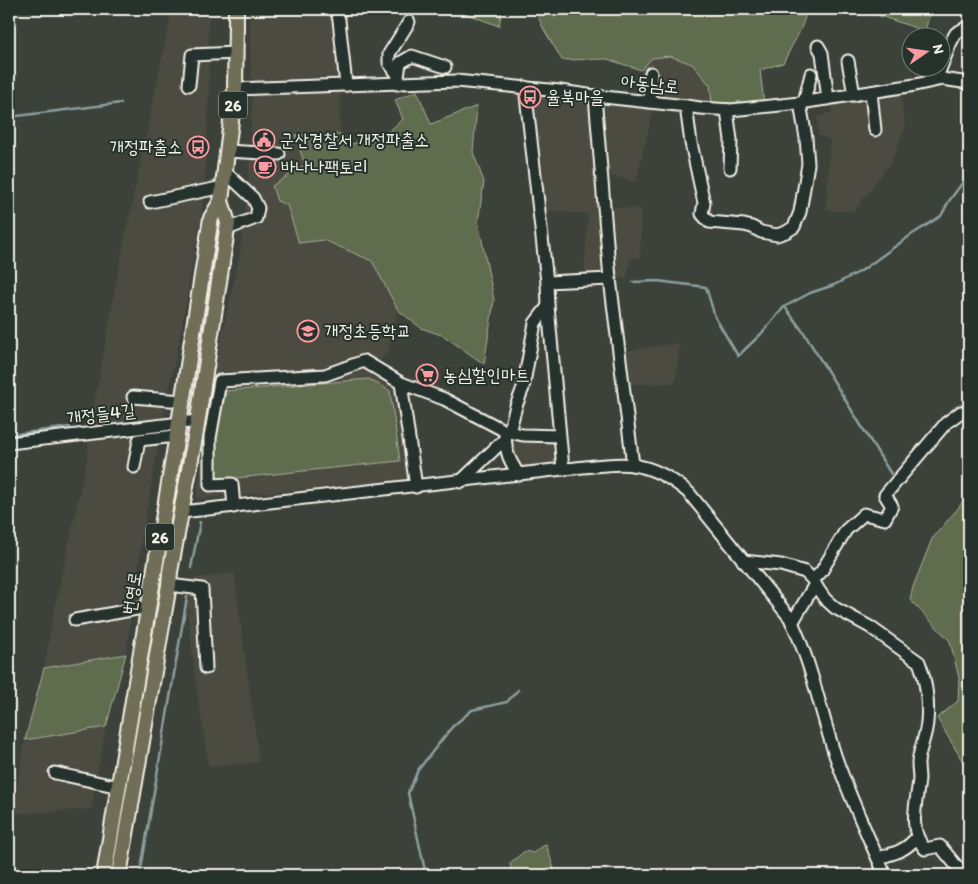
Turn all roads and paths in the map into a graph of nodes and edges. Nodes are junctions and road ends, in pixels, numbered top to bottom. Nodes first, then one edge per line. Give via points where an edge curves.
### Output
1 (236, 9) edge
2 (336, 9) edge
3 (409, 22) dead end
4 (969, 26) edge
5 (818, 46) dead end
6 (236, 53) junction
7 (848, 61) dead end
8 (445, 67) dead end
9 (651, 73) dead end
10 (811, 74) dead end
11 (397, 79) junction
12 (936, 80) junction
13 (969, 83) edge
14 (188, 85) dead end
15 (346, 85) junction
16 (525, 87) junction
17 (235, 89) junction
18 (871, 92) junction
19 (854, 94) junction
20 (595, 96) junction
21 (828, 99) junction
22 (650, 102) junction
23 (802, 103) junction
24 (686, 106) junction
25 (728, 110) junction
26 (875, 130) dead end
27 (227, 151) junction
28 (279, 154) dead end
29 (730, 168) dead end
30 (225, 172) junction
31 (222, 194) junction
32 (150, 202) dead end
33 (227, 229) junction
34 (610, 279) junction
35 (547, 282) junction
36 (548, 306) junction
37 (401, 383) junction
38 (133, 397) dead end
39 (182, 401) junction
40 (969, 412) edge
41 (198, 421) junction
42 (178, 429) junction
43 (506, 434) junction
44 (559, 436) junction
45 (9, 443) edge
46 (633, 465) junction
47 (134, 466) dead end
48 (563, 469) junction
49 (520, 474) junction
50 (460, 482) junction
51 (416, 487) junction
52 (234, 507) junction
53 (182, 512) junction
54 (743, 561) junction
55 (814, 582) junction
56 (169, 585) junction
57 (148, 607) junction
58 (75, 620) dead end
59 (792, 623) junction
60 (206, 668) dead end
61 (55, 773) dead end
62 (119, 787) junction
63 (917, 837) junction
64 (878, 858) junction
65 (104, 875) edge
66 (119, 875) edge
67 (885, 875) edge
68 (964, 875) edge

1 - 6 main road, 번영로 / 26
2 - 15 street
3 - 11 street via 389,54 389,63
4 - 12 street via 956,33
5 - 21 street via 822,53
6 - 14 street via 192,55
6 - 17 main road, 번영로 / 26
7 - 19 street
8 - 11 street via 412,56 400,63
9 - 22 street
10 - 23 street
11 - 15 street, 아동남로
11 - 16 street, 아동남로
12 - 13 street, 아동남로
12 - 18 street, 아동남로
15 - 17 street, 아동남로
16 - 20 street, 아동남로
16 - 35 street
17 - 27 main road, 번영로 / 26
18 - 19 street, 아동남로
18 - 26 street
19 - 21 street, 아동남로
20 - 22 street, 아동남로
20 - 34 street
21 - 23 street, 아동남로
22 - 24 street, 아동남로
23 - 24 street via 808,164 800,212 794,227 777,235 744,225 710,222 702,214 704,204
23 - 25 street, 아동남로
24 - 25 street, 아동남로
25 - 29 street via 732,140
27 - 28 street
27 - 30 main road, 번영로 / 26
30 - 31 main road, 번영로 / 26
30 - 33 street via 253,198 258,208 256,218
31 - 32 street
31 - 33 main road, 번영로 / 26
31 - 39 main road, 번영로 / 26 via 211,218
33 - 41 main road, 번영로 / 26
34 - 35 street
34 - 46 street
35 - 36 street
36 - 43 street via 535,323 523,388
36 - 44 street
37 - 43 street via 444,399
37 - 51 street
37 - 52 street via 364,361 326,375 220,381 210,438 210,485 232,484
38 - 39 street
39 - 42 main road, 번영로 / 26
40 - 55 street via 961,412 946,423 885,495 892,506 885,519 864,514 846,530
41 - 42 street, 개정들4길
41 - 53 main road, 번영로 / 26
42 - 45 street, 개정들4길
42 - 47 street via 139,440
42 - 57 main road, 번영로 / 26
43 - 44 street
43 - 49 street via 505,449
43 - 50 street
44 - 48 street
46 - 48 street
46 - 54 street via 676,482
48 - 49 street
49 - 50 street
50 - 51 street
51 - 52 street
52 - 53 street
53 - 56 main road, 번영로 / 26
54 - 55 street via 793,568 805,572
54 - 59 street
55 - 59 street
55 - 63 street via 835,608 870,627 919,662 927,702 927,721 918,763 914,815
56 - 60 street via 202,589
56 - 66 main road, 번영로 / 26
57 - 58 street
57 - 62 main road, 번영로 / 26
59 - 64 street via 850,794
61 - 62 street
62 - 65 main road, 번영로 / 26
63 - 64 street via 902,851
63 - 68 street via 925,848 940,846
64 - 67 street

